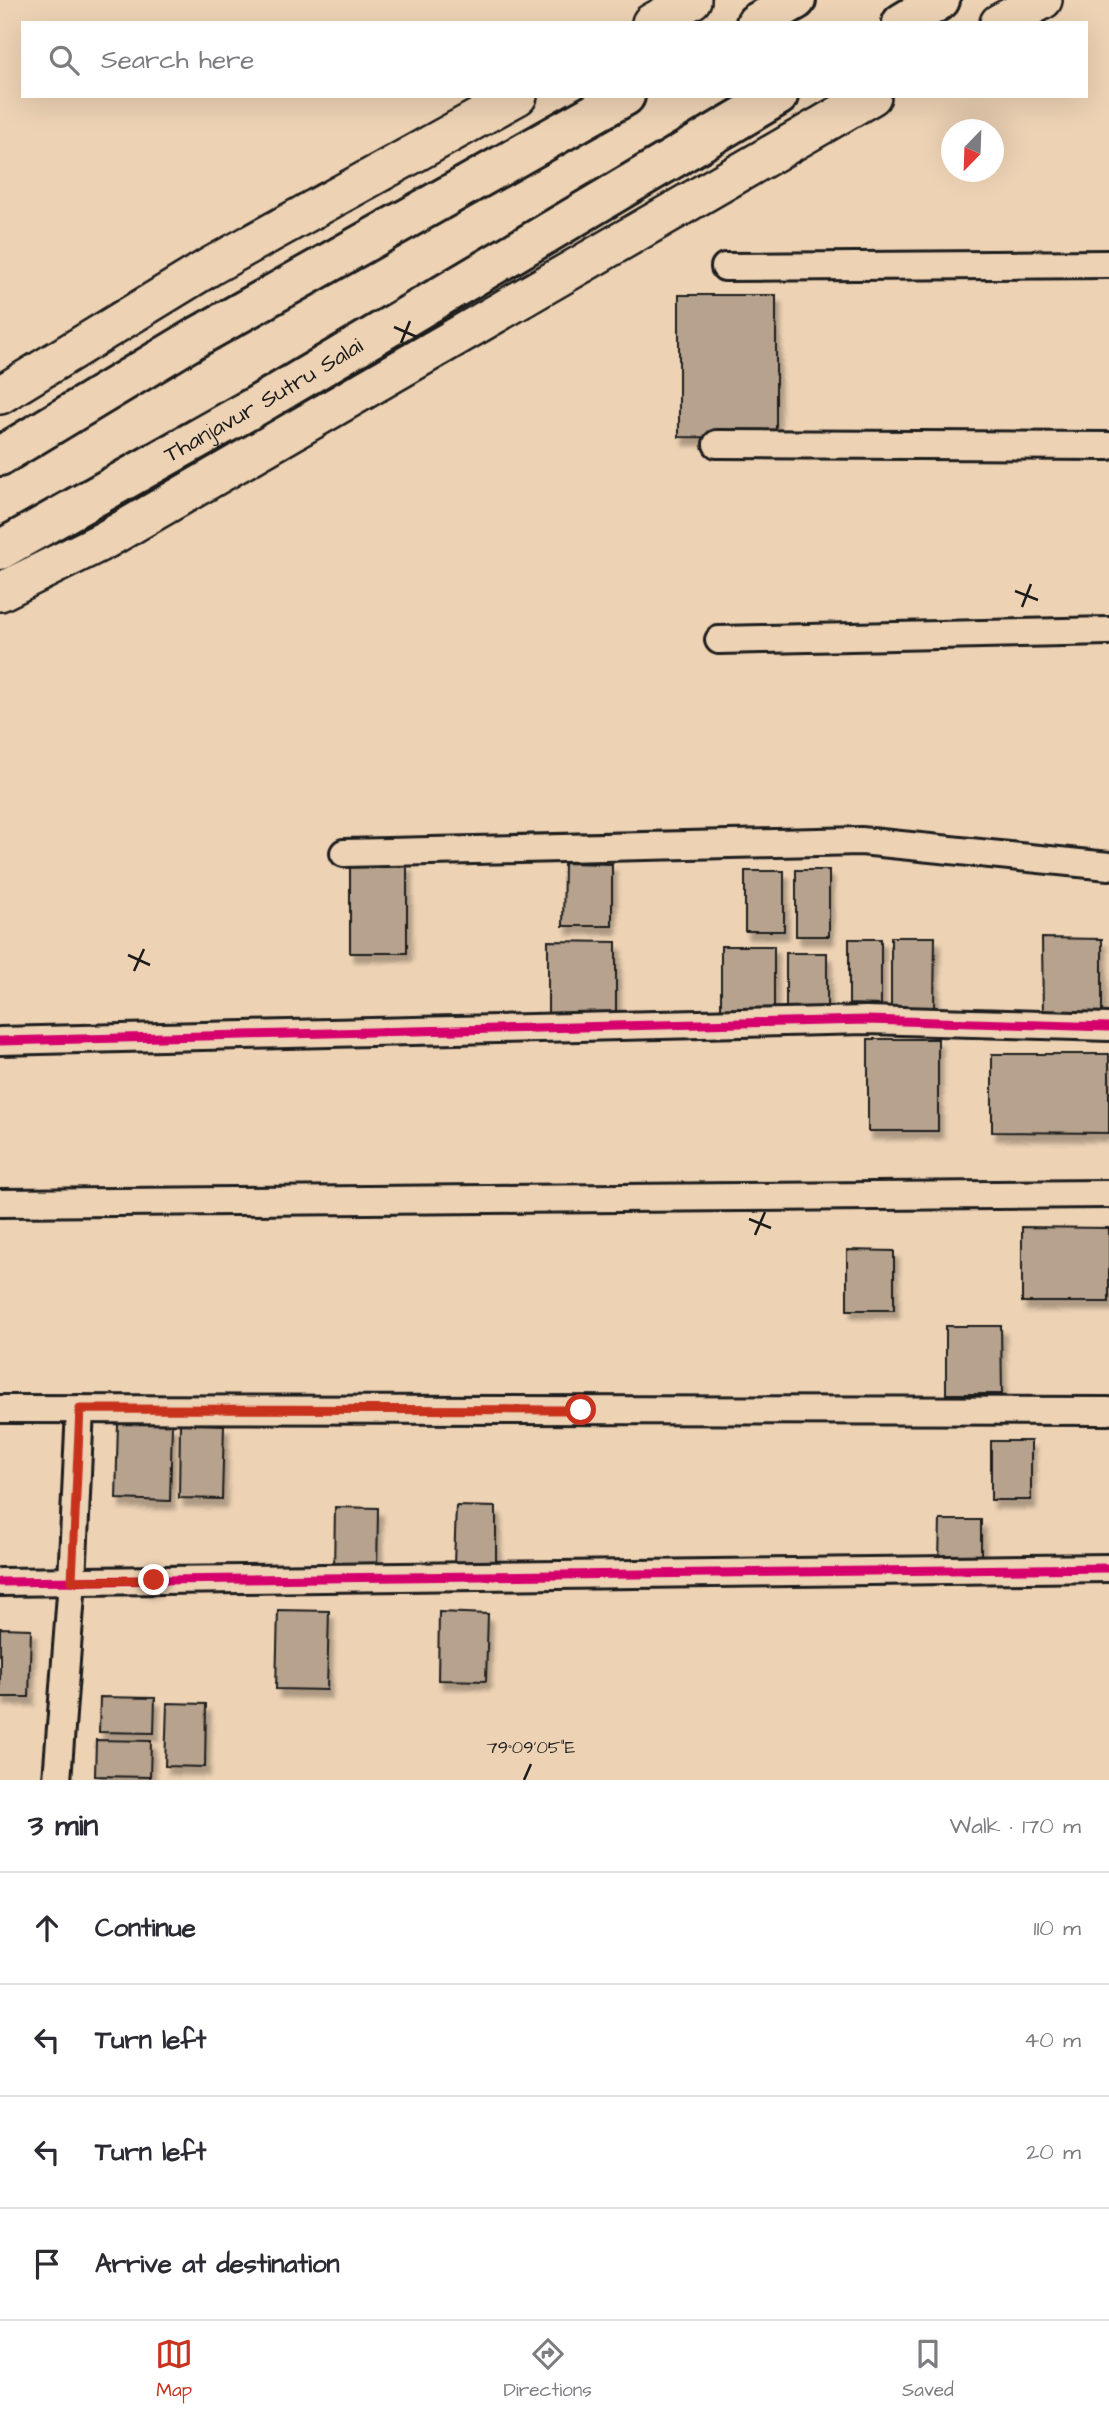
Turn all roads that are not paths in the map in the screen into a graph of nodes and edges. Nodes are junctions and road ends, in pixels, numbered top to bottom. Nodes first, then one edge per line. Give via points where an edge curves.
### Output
1 (692, 0) edge
2 (796, 0) edge
3 (940, 0) edge
4 (1043, 0) edge
5 (655, 21) edge
6 (759, 21) edge
7 (905, 21) edge
8 (1003, 21) edge
9 (514, 98) edge
10 (621, 98) edge
11 (775, 98) edge
12 (869, 98) edge
13 (1109, 264) edge
14 (725, 267) dead end
15 (0, 395) edge
16 (717, 444) dead end
17 (1109, 446) edge
18 (0, 456) edge
19 (0, 550) edge
20 (0, 592) edge
21 (1109, 631) edge
22 (719, 640) dead end
23 (344, 852) dead end
24 (1109, 866) edge
25 (1109, 1027) edge
26 (0, 1041) edge
27 (1109, 1194) edge
28 (0, 1203) edge
29 (0, 1409) edge
30 (80, 1409) junction
31 (1109, 1411) edge
32 (1109, 1568) edge
33 (72, 1581) junction
34 (0, 1582) edge
35 (57, 1780) edge

1 - 5 street
2 - 6 highway
3 - 7 highway
4 - 8 street
9 - 15 street via 211,266
10 - 18 highway via 197,337
11 - 19 highway, Thanjavur Sutru Salai via 256,406
12 - 20 street via 104,540
13 - 14 street
16 - 17 street
21 - 22 street
23 - 24 street via 861,841
25 - 26 street via 866,1020
27 - 28 street
29 - 30 street
30 - 31 street
30 - 33 street
32 - 33 street
33 - 34 street
33 - 35 street

